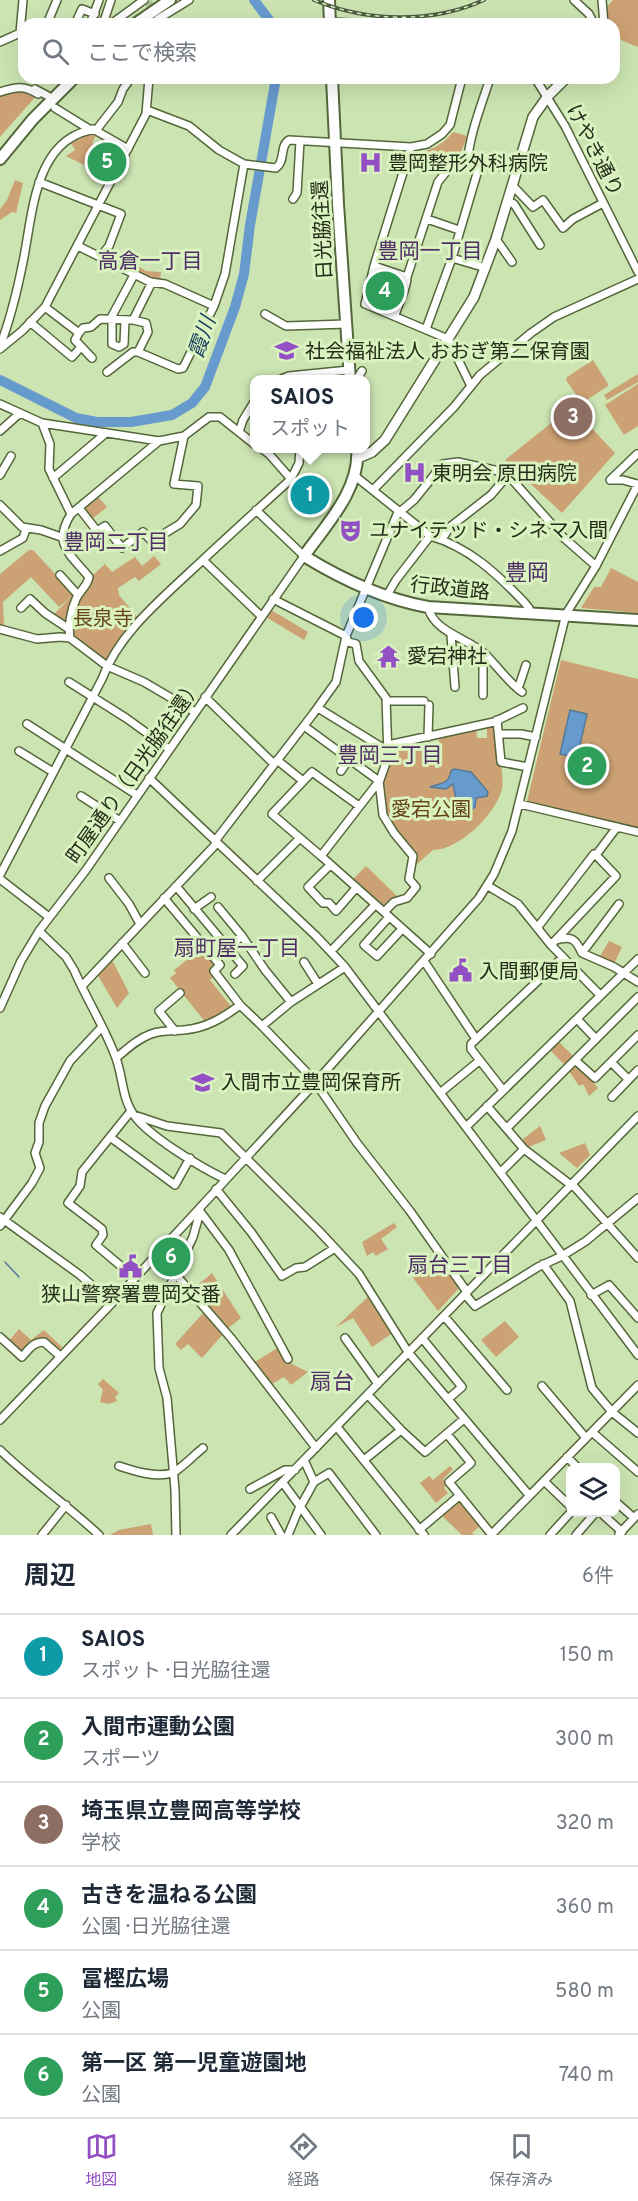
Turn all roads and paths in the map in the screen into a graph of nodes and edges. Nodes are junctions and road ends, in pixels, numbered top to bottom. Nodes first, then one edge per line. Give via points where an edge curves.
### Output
1 (23, 0) edge
2 (57, 0) edge
3 (99, 0) edge
4 (111, 0) edge
5 (150, 0) edge
6 (170, 0) edge
7 (189, 0) edge
8 (330, 0) edge
9 (574, 0) edge
10 (609, 0) edge
11 (602, 3) edge
12 (95, 14) junction
13 (21, 18) edge
14 (50, 18) edge
15 (78, 18) edge
16 (93, 18) edge
17 (105, 18) edge
18 (121, 18) edge
19 (131, 18) edge
20 (144, 18) edge
21 (160, 18) edge
22 (330, 18) edge
23 (591, 18) edge
24 (603, 18) edge
25 (18, 34) edge
26 (3, 42) edge
27 (57, 84) edge
28 (68, 84) edge
29 (128, 84) edge
30 (149, 84) edge
31 (332, 84) edge
32 (461, 84) edge
33 (488, 84) edge
34 (539, 84) edge
35 (560, 84) edge
36 (0, 92) edge
37 (43, 95) junction
38 (548, 96) junction
39 (55, 108) dead end
40 (147, 110) junction
41 (91, 129) junction
42 (300, 141) junction
43 (335, 142) junction
44 (411, 147) junction
45 (128, 149) junction
46 (0, 150) edge
47 (468, 157) junction
48 (0, 159) edge
49 (480, 160) junction
50 (246, 164) junction
51 (516, 171) junction
52 (39, 182) junction
53 (512, 185) junction
54 (293, 199) dead end
55 (507, 201) junction
56 (603, 202) junction
57 (99, 205) junction
58 (427, 219) junction
59 (459, 230) junction
60 (496, 239) junction
61 (540, 244) dead end
62 (78, 246) junction
63 (101, 256) junction
64 (452, 258) junction
65 (512, 262) dead end
66 (374, 266) junction
67 (486, 268) junction
68 (638, 272) edge
69 (134, 275) junction
70 (407, 277) junction
71 (638, 279) edge
72 (153, 282) junction
73 (214, 306) junction
74 (45, 307) junction
75 (265, 314) dead end
76 (395, 316) junction
77 (112, 320) junction
78 (129, 320) junction
79 (30, 322) junction
80 (346, 324) junction
81 (426, 329) junction
82 (78, 333) junction
83 (448, 339) junction
84 (81, 347) junction
85 (0, 348) edge
86 (138, 352) junction
87 (92, 358) dead end
88 (362, 371) dead end
89 (107, 372) dead end
90 (352, 375) edge
91 (354, 375) edge
92 (470, 384) junction
93 (0, 404) edge
94 (250, 410) edge
95 (20, 413) junction
96 (42, 423) junction
97 (0, 431) edge
98 (239, 432) junction
99 (106, 433) junction
100 (184, 436) junction
101 (250, 440) edge
102 (159, 441) junction
103 (370, 452) edge
104 (268, 453) edge
105 (300, 453) edge
106 (357, 453) edge
107 (638, 454) edge
108 (10, 456) dead end
109 (0, 475) edge
110 (508, 475) junction
111 (355, 476) junction
112 (52, 478) junction
113 (291, 479) junction
114 (638, 484) edge
115 (373, 490) junction
116 (0, 505) edge
117 (79, 508) junction
118 (256, 510) junction
119 (399, 511) junction
120 (71, 514) junction
121 (26, 529) junction
122 (430, 536) junction
123 (61, 537) junction
124 (442, 539) junction
125 (0, 551) edge
126 (304, 556) junction
127 (203, 560) junction
128 (596, 566) junction
129 (60, 575) dead end
130 (367, 590) junction
131 (78, 595) junction
132 (386, 597) junction
133 (273, 599) junction
134 (428, 607) junction
135 (21, 608) dead end
136 (529, 613) junction
137 (566, 614) junction
138 (261, 616) junction
139 (638, 620) edge
140 (0, 629) edge
141 (69, 629) junction
142 (451, 634) junction
143 (346, 636) junction
144 (70, 638) junction
145 (483, 653) junction
146 (526, 665) dead end
147 (107, 666) junction
148 (69, 682) dead end
149 (455, 687) dead end
150 (483, 695) dead end
151 (93, 697) junction
152 (205, 697) junction
153 (386, 701) junction
154 (318, 708) junction
155 (523, 708) dead end
156 (195, 712) junction
157 (498, 720) junction
158 (27, 724) dead end
159 (304, 726) junction
160 (499, 734) junction
161 (536, 736) junction
162 (428, 737) junction
163 (388, 747) junction
164 (66, 749) junction
165 (169, 749) junction
166 (19, 751) dead end
167 (350, 759) junction
168 (275, 762) junction
169 (528, 767) junction
170 (341, 771) dead end
171 (54, 772) junction
172 (148, 778) junction
173 (303, 781) junction
174 (379, 781) junction
175 (137, 795) junction
176 (81, 796) dead end
177 (520, 804) junction
178 (359, 806) junction
179 (120, 821) junction
180 (617, 827) junction
181 (638, 832) edge
182 (300, 839) junction
183 (216, 842) junction
184 (596, 855) junction
185 (321, 856) junction
186 (330, 865) junction
187 (0, 877) edge
188 (109, 878) dead end
189 (257, 881) junction
190 (176, 885) junction
191 (488, 886) junction
192 (356, 888) junction
193 (211, 897) dead end
194 (164, 898) junction
195 (619, 904) dead end
196 (375, 905) junction
197 (218, 907) dead end
198 (194, 909) junction
199 (386, 915) junction
200 (49, 917) junction
201 (140, 924) junction
202 (537, 928) junction
203 (402, 929) junction
204 (39, 931) junction
205 (242, 936) junction
206 (553, 942) junction
207 (122, 943) junction
208 (228, 947) junction
209 (331, 951) junction
210 (582, 953) junction
211 (431, 954) junction
212 (563, 957) junction
213 (638, 959) edge
214 (424, 961) junction
215 (304, 962) dead end
216 (345, 967) junction
217 (145, 973) dead end
218 (624, 973) junction
219 (236, 974) dead end
220 (638, 982) edge
221 (318, 984) junction
222 (82, 986) junction
223 (180, 993) dead end
224 (600, 995) junction
225 (638, 997) edge
226 (291, 1002) junction
227 (240, 1005) junction
228 (0, 1008) edge
229 (380, 1011) junction
230 (577, 1019) junction
231 (262, 1026) junction
232 (101, 1028) junction
233 (175, 1031) junction
234 (638, 1035) edge
235 (476, 1039) junction
236 (596, 1039) junction
237 (116, 1058) junction
238 (575, 1060) junction
239 (479, 1061) junction
240 (611, 1062) junction
241 (638, 1070) edge
242 (628, 1079) junction
243 (315, 1082) junction
244 (503, 1090) junction
245 (440, 1093) junction
246 (612, 1097) dead end
247 (488, 1106) junction
248 (133, 1113) junction
249 (638, 1116) edge
250 (466, 1127) junction
251 (507, 1128) junction
252 (110, 1137) junction
253 (524, 1149) junction
254 (190, 1158) junction
255 (245, 1158) junction
256 (501, 1172) junction
257 (225, 1179) junction
258 (571, 1185) junction
259 (216, 1189) junction
260 (638, 1198) edge
261 (199, 1210) junction
262 (1, 1221) edge
263 (536, 1221) junction
264 (608, 1223) junction
265 (335, 1248) junction
266 (562, 1256) junction
267 (638, 1258) edge
268 (543, 1264) junction
269 (176, 1275) junction
270 (135, 1278) junction
271 (466, 1293) junction
272 (591, 1295) junction
273 (112, 1303) junction
274 (444, 1316) junction
275 (638, 1318) edge
276 (0, 1337) edge
277 (345, 1338) dead end
278 (422, 1338) junction
279 (408, 1353) junction
280 (638, 1354) edge
281 (60, 1356) junction
282 (288, 1359) dead end
283 (378, 1384) junction
284 (638, 1385) edge
285 (542, 1386) dead end
286 (507, 1390) dead end
287 (368, 1395) junction
288 (448, 1399) junction
289 (612, 1412) junction
290 (464, 1419) junction
291 (0, 1420) edge
292 (337, 1427) junction
293 (401, 1430) junction
294 (592, 1432) junction
295 (638, 1433) edge
296 (447, 1434) junction
297 (586, 1438) junction
298 (203, 1448) dead end
299 (316, 1448) junction
300 (0, 1450) edge
301 (567, 1457) junction
302 (304, 1460) junction
303 (364, 1460) junction
304 (574, 1463) edge
305 (119, 1466) dead end
306 (295, 1470) junction
307 (638, 1472) edge
308 (173, 1473) junction
309 (544, 1481) junction
310 (314, 1482) junction
311 (283, 1483) junction
312 (250, 1489) dead end
313 (529, 1495) junction
314 (459, 1496) junction
315 (566, 1502) edge
316 (66, 1505) junction
317 (620, 1505) edge
318 (300, 1507) junction
319 (636, 1516) edge
320 (566, 1517) edge
321 (593, 1517) edge
322 (603, 1517) edge
323 (271, 1518) dead end
324 (422, 1532) edge
325 (620, 1533) edge
326 (42, 1535) edge
327 (99, 1535) edge
328 (176, 1535) edge
329 (231, 1535) edge
330 (281, 1535) edge
331 (288, 1535) edge
332 (321, 1535) edge
333 (376, 1535) edge
334 (492, 1535) edge
335 (550, 1535) edge
336 (576, 1535) edge

1 - 13 street
2 - 14 street
3 - 12 street
4 - 17 street
5 - 18 street
5 - 19 highway
6 - 20 highway
7 - 21 street
8 - 22 highway
9 - 23 street
10 - 11 street
11 - 24 street
12 - 15 street via 82,9
12 - 16 street
25 - 26 street
27 - 37 highway
28 - 48 highway
29 - 41 street via 97,129
30 - 40 street
31 - 43 highway, 日光脇往還
32 - 44 street via 447,130 432,142
33 - 47 street
34 - 38 street, けやき通り
35 - 38 main road
36 - 37 street via 27,85
37 - 46 highway
38 - 51 main road via 533,117
38 - 56 street, けやき通り
39 - 41 street
40 - 45 street
40 - 50 street via 189,126 219,150
41 - 45 street
41 - 52 street via 58,147
42 - 43 street
42 - 50 street via 286,142 281,164 276,168
42 - 54 street via 297,193
43 - 44 street
43 - 80 highway, 日光脇往還
44 - 66 street
45 - 57 street
47 - 49 street
47 - 58 street via 442,175
49 - 51 street
49 - 59 street
50 - 73 street via 225,274
51 - 53 main road
52 - 57 street
52 - 85 street via 13,314
53 - 55 main road
53 - 56 street via 533,207 543,200 563,228
55 - 60 main road
55 - 61 street via 514,204
56 - 68 street, けやき通り
57 - 62 street
57 - 63 street via 122,218
58 - 59 street
58 - 70 street
59 - 64 street
60 - 65 street
60 - 67 main road
62 - 63 street
62 - 74 street
63 - 69 street
64 - 67 street
64 - 81 street
66 - 70 street
66 - 76 street via 366,303
67 - 83 main road via 474,297
69 - 72 street
69 - 77 street
70 - 76 street
71 - 92 street via 554,317
72 - 73 street
72 - 78 street
73 - 86 street via 183,368
74 - 79 street
74 - 82 street
75 - 80 street via 286,326
76 - 81 street
77 - 78 street
77 - 78 street via 112,344 119,347 124,344
77 - 82 street via 100,319
78 - 86 street via 146,322 148,332
79 - 84 street via 72,357
79 - 85 street
80 - 90 highway, 日光脇往還
81 - 83 street
82 - 84 street via 75,340
83 - 92 street
83 - 103 main road via 385,440
84 - 87 street
86 - 89 street
88 - 91 street
92 - 115 street via 454,407
93 - 95 street
94 - 98 street
95 - 96 street
95 - 97 street
96 - 99 street
96 - 112 street via 49,439
98 - 100 street via 213,416
98 - 101 street
99 - 102 street
99 - 112 street
100 - 102 street
100 - 117 street via 174,484 198,486 196,505 180,524 152,541 143,532 122,548 105,526 97,531
102 - 117 street
104 - 113 street
105 - 113 street
106 - 111 highway
107 - 114 street via 610,480
108 - 109 street
110 - 119 street via 464,463 443,464 414,500
110 - 124 street via 491,495 450,527
110 - 128 street via 569,543
111 - 115 street
111 - 126 highway
112 - 120 street
113 - 118 street
114 - 128 street
115 - 119 street
116 - 121 street
117 - 120 street
118 - 126 street
118 - 127 street
119 - 122 street
119 - 130 street
120 - 123 street
121 - 123 street
121 - 125 street via 23,538
122 - 124 street
122 - 132 street
123 - 131 street via 66,550 88,577
124 - 136 street via 492,569 524,602
126 - 130 highway, 行政道路
126 - 133 street, 町屋通り（日光脇往還）
127 - 138 street
127 - 147 street via 147,614
128 - 137 street
129 - 131 street
130 - 132 highway, 行政道路
130 - 143 street
131 - 141 street
132 - 134 highway, 行政道路
133 - 138 street, 町屋通り（日光脇往還）
133 - 143 street
134 - 136 highway, 行政道路
134 - 142 street
135 - 141 street via 30,599
136 - 137 highway, 行政道路
137 - 139 highway, 行政道路
137 - 161 street via 540,704
138 - 152 street, 町屋通り（日光脇往還）
140 - 144 street via 37,639
141 - 144 street
142 - 145 street
142 - 149 street
143 - 153 street via 348,642 356,644 359,661
143 - 154 street via 336,682
144 - 147 street
145 - 146 street via 520,691
145 - 150 street
147 - 151 street
147 - 156 street
148 - 151 street
151 - 164 street
151 - 165 street
152 - 156 street, 町屋通り（日光脇往還）
152 - 168 street
153 - 162 street via 426,703
153 - 163 street
154 - 159 street
154 - 163 street via 383,748
155 - 157 street
156 - 165 street, 町屋通り（日光脇往還）
157 - 160 street
157 - 162 street
158 - 164 street
159 - 167 street
159 - 168 street
160 - 161 street
160 - 169 street via 501,762
161 - 169 street
162 - 163 street
163 - 174 street
164 - 171 street
164 - 175 street
165 - 172 street, 町屋通り（日光脇往還）
166 - 171 street
167 - 170 street
167 - 174 street
168 - 173 street
168 - 183 street
169 - 177 street
171 - 187 street
172 - 175 street, 町屋通り（日光脇往還）
172 - 183 street
173 - 178 street via 312,772
173 - 182 street via 272,814
174 - 178 street
174 - 199 street via 383,815 413,856 409,879 416,888 407,898 394,902
175 - 179 street, 町屋通り（日光脇往還）
176 - 179 street
177 - 180 street
177 - 191 street
178 - 185 street
179 - 200 street, 町屋通り（日光脇往還）
180 - 181 street
180 - 184 street
182 - 185 street
182 - 189 street
183 - 189 street
183 - 190 street
184 - 202 street
184 - 206 street via 616,876
185 - 186 street
186 - 192 street
186 - 192 street via 308,887 323,903 336,911
187 - 200 street
188 - 201 street
189 - 209 street
190 - 194 street
190 - 198 street
191 - 202 street via 518,904
191 - 211 street
192 - 196 street
193 - 198 street
194 - 201 street
194 - 227 street via 220,965 214,971
195 - 210 street
196 - 199 street
196 - 209 street
197 - 205 street
198 - 208 street
199 - 203 street
199 - 203 street via 364,945 377,956
200 - 204 street, 町屋通り（日光脇往還）
201 - 207 street
202 - 206 street
203 - 211 street
204 - 222 street via 66,957
204 - 228 street, 町屋通り（日光脇往還）
205 - 208 street
205 - 226 street
206 - 210 street via 573,940
206 - 212 street
207 - 217 street
207 - 222 street
208 - 219 street via 243,966
209 - 216 street
210 - 218 street
211 - 214 street
212 - 224 street
212 - 235 street
213 - 218 street
214 - 229 street
214 - 235 street
215 - 221 street
216 - 221 street
216 - 229 street
218 - 220 street
218 - 224 street
221 - 226 street
222 - 232 street
223 - 233 street via 159,1011
224 - 230 street
225 - 236 street
226 - 231 street
227 - 231 street
227 - 233 street via 219,1021
229 - 243 street
229 - 245 street
230 - 236 street
230 - 244 street
231 - 243 street
232 - 237 street
232 - 262 street via 72,1057 45,1106 35,1153 40,1168
233 - 237 street via 148,1035
234 - 240 street
235 - 239 street via 471,1049
236 - 238 street
237 - 248 street via 127,1104
238 - 240 street via 595,1078
238 - 251 street
239 - 244 street
239 - 245 street
240 - 242 street
241 - 242 street
242 - 246 street
243 - 255 street
243 - 271 street
244 - 247 street
245 - 250 street
247 - 250 street
247 - 251 street
248 - 252 street
248 - 254 street via 143,1125
248 - 255 street via 167,1126 219,1132
249 - 258 street
250 - 256 street
251 - 253 street
252 - 254 street via 175,1185
252 - 270 street via 82,1172 80,1186 68,1203 102,1229 103,1235 96,1245
253 - 256 street
253 - 258 street
254 - 257 street
255 - 257 street
255 - 265 street
256 - 263 street
257 - 259 street
258 - 263 street
258 - 264 street
259 - 261 street
259 - 265 street via 282,1276
260 - 264 street
261 - 269 street via 193,1238
261 - 270 street
261 - 282 street via 229,1250
262 - 273 street via 80,1275
263 - 266 street
263 - 271 street
264 - 266 street
264 - 267 street
265 - 279 street via 370,1290
266 - 268 street
266 - 272 street
268 - 271 street via 475,1306
268 - 289 street via 570,1301 592,1388
269 - 299 street via 231,1338
269 - 308 street via 158,1308 157,1337
270 - 273 street
271 - 274 street
272 - 275 street via 609,1284
272 - 280 street
273 - 281 street
274 - 278 street
274 - 286 street
276 - 281 street via 22,1357 31,1346 44,1342
277 - 283 street
278 - 279 street
278 - 288 street via 462,1387
279 - 283 street
279 - 288 street
281 - 291 street
283 - 287 street
284 - 289 street
285 - 297 street
287 - 292 street
287 - 293 street
288 - 290 street
289 - 294 street
289 - 295 street
290 - 296 street
290 - 313 street
292 - 299 street
292 - 303 street
293 - 296 street via 425,1452
293 - 303 street
294 - 297 street
294 - 307 street
296 - 314 street via 471,1463 449,1482
297 - 301 street
298 - 308 street
299 - 302 street
300 - 316 street
301 - 304 street
301 - 309 street
302 - 306 street
302 - 310 street
303 - 324 street
305 - 308 street via 155,1474
306 - 311 street
306 - 312 street via 285,1470
308 - 328 street
309 - 313 street
309 - 315 street
310 - 318 street
310 - 333 street via 329,1473
311 - 318 street
311 - 329 street
313 - 334 street
314 - 324 street
314 - 334 street
316 - 326 street
316 - 327 street
317 - 319 street
318 - 331 street
318 - 332 street
319 - 325 street
320 - 335 street
321 - 336 street
322 - 325 street
323 - 330 street

